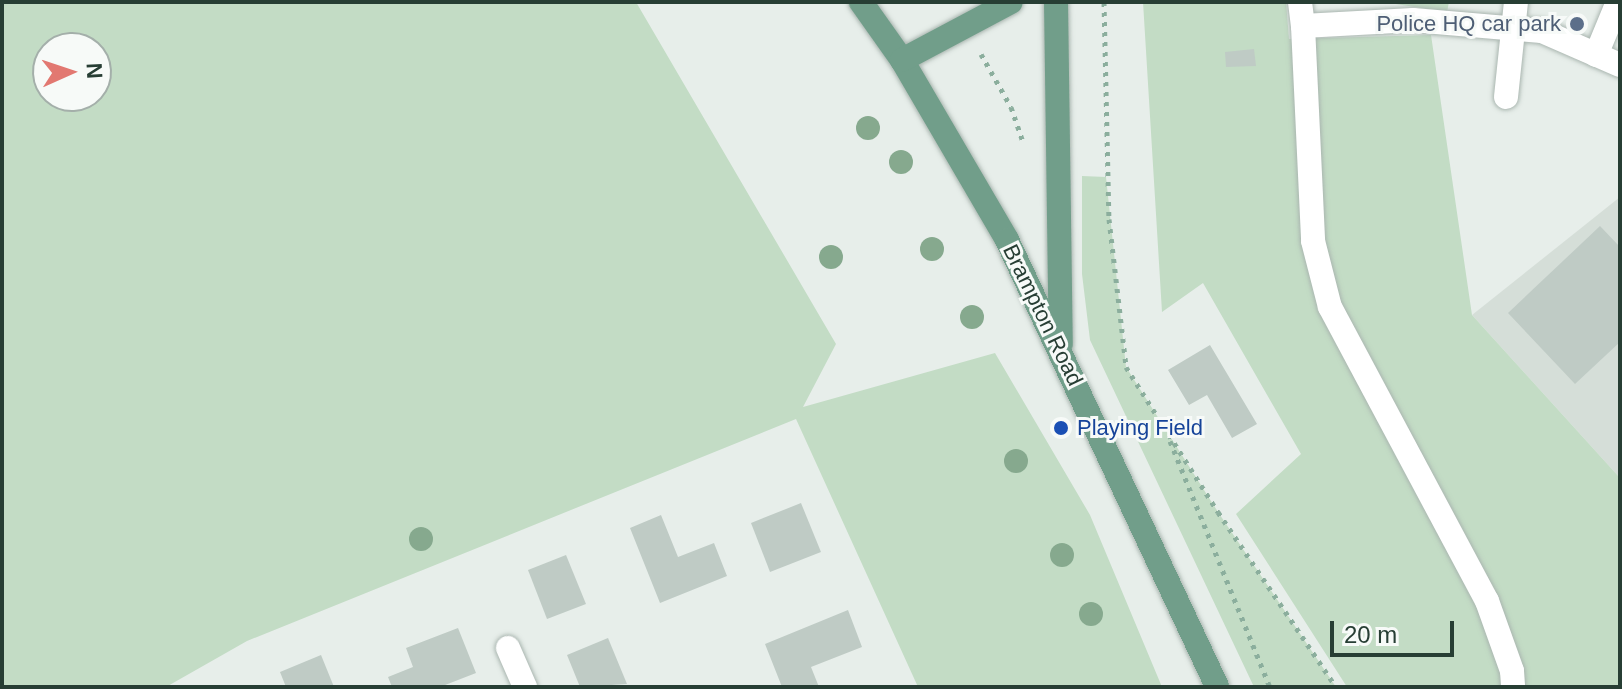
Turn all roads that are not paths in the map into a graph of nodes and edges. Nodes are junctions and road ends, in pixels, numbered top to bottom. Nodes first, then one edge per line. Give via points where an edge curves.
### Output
1 (861, 2) edge
2 (1011, 2) edge
3 (1056, 2) edge
4 (1516, 2) edge
5 (1618, 2) edge
6 (1302, 14) edge
7 (1512, 29) junction
8 (1596, 55) junction
9 (902, 60) junction
10 (1620, 65) edge
11 (1506, 97) dead end
12 (1061, 349) junction
13 (508, 648) dead end
14 (525, 687) edge
15 (1217, 687) edge
16 (1513, 687) edge

1 - 9 main road, Brampton Road
2 - 9 main road
3 - 12 main road
4 - 7 street
5 - 8 street
6 - 7 street
6 - 16 street via 1313,241 1330,307 1487,601
7 - 8 street via 1542,31
7 - 11 street
8 - 10 street
9 - 12 main road, Brampton Road via 1007,240
12 - 15 main road, Brampton Road
13 - 14 street

